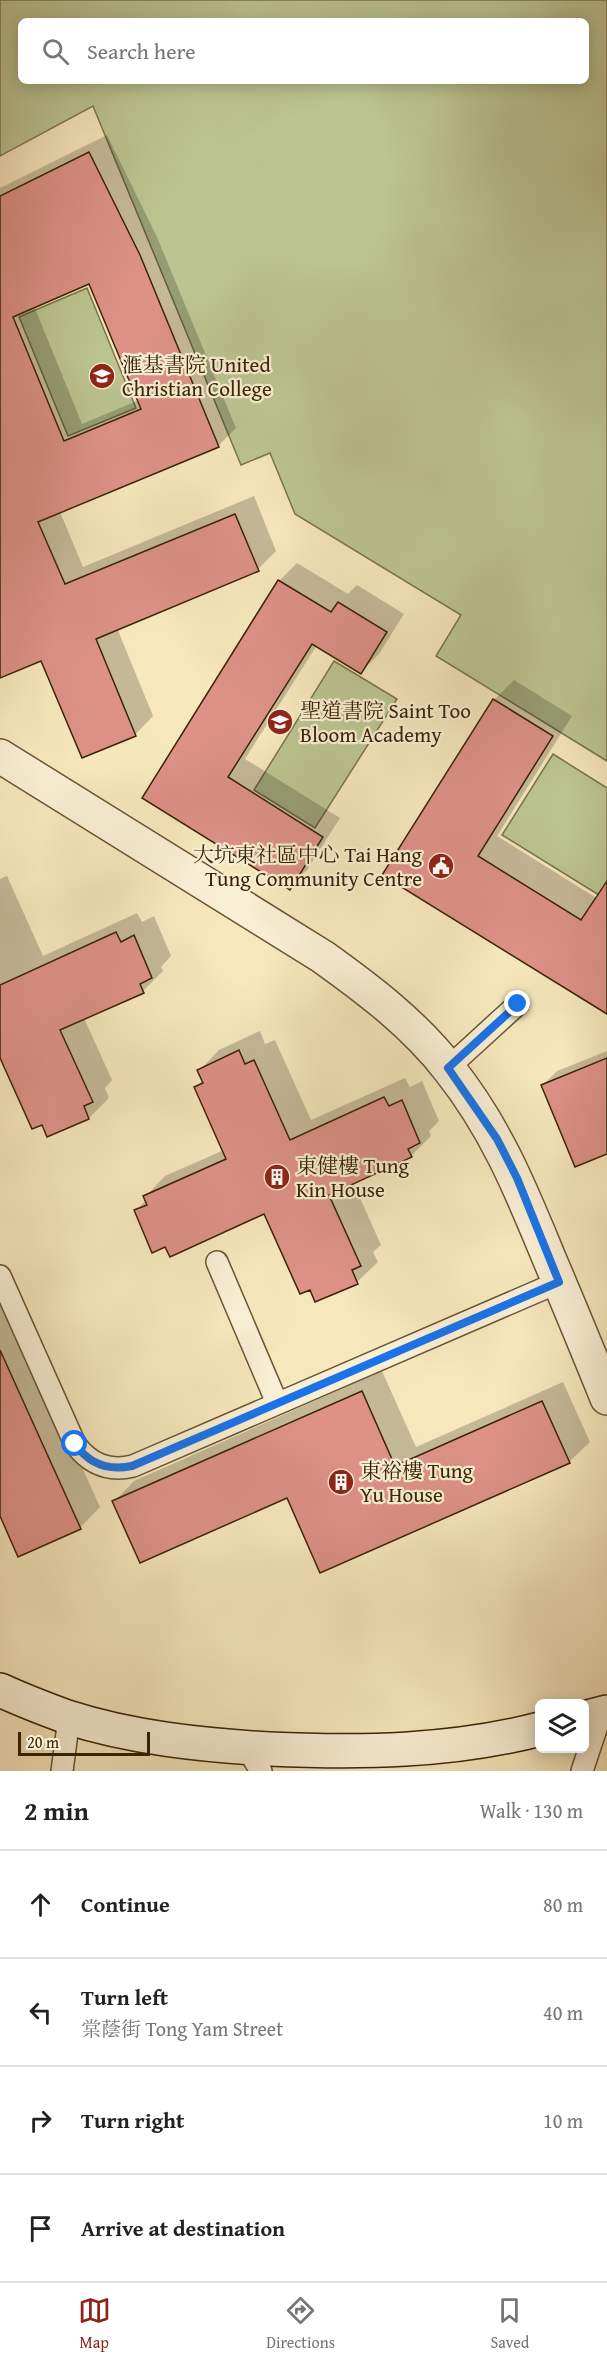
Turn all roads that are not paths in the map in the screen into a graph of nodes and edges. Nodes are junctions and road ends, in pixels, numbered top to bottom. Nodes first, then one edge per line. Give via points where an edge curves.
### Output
1 (0, 756) edge
2 (518, 1004) dead end
3 (448, 1068) junction
4 (217, 1262) dead end
5 (0, 1276) edge
6 (559, 1282) junction
7 (607, 1398) edge
8 (278, 1403) junction
9 (0, 1690) edge
10 (597, 1714) edge
11 (69, 1718) junction
12 (535, 1730) edge
13 (253, 1759) edge
14 (62, 1771) edge
15 (582, 1771) edge

1 - 3 street via 323,957 411,1027
2 - 3 lane
3 - 6 street via 497,1139
4 - 8 lane
5 - 8 lane via 75,1444 93,1462 119,1469 132,1466
6 - 7 street
6 - 8 lane
9 - 11 street
10 - 15 lane
11 - 13 street
11 - 14 lane
12 - 13 street via 431,1747

